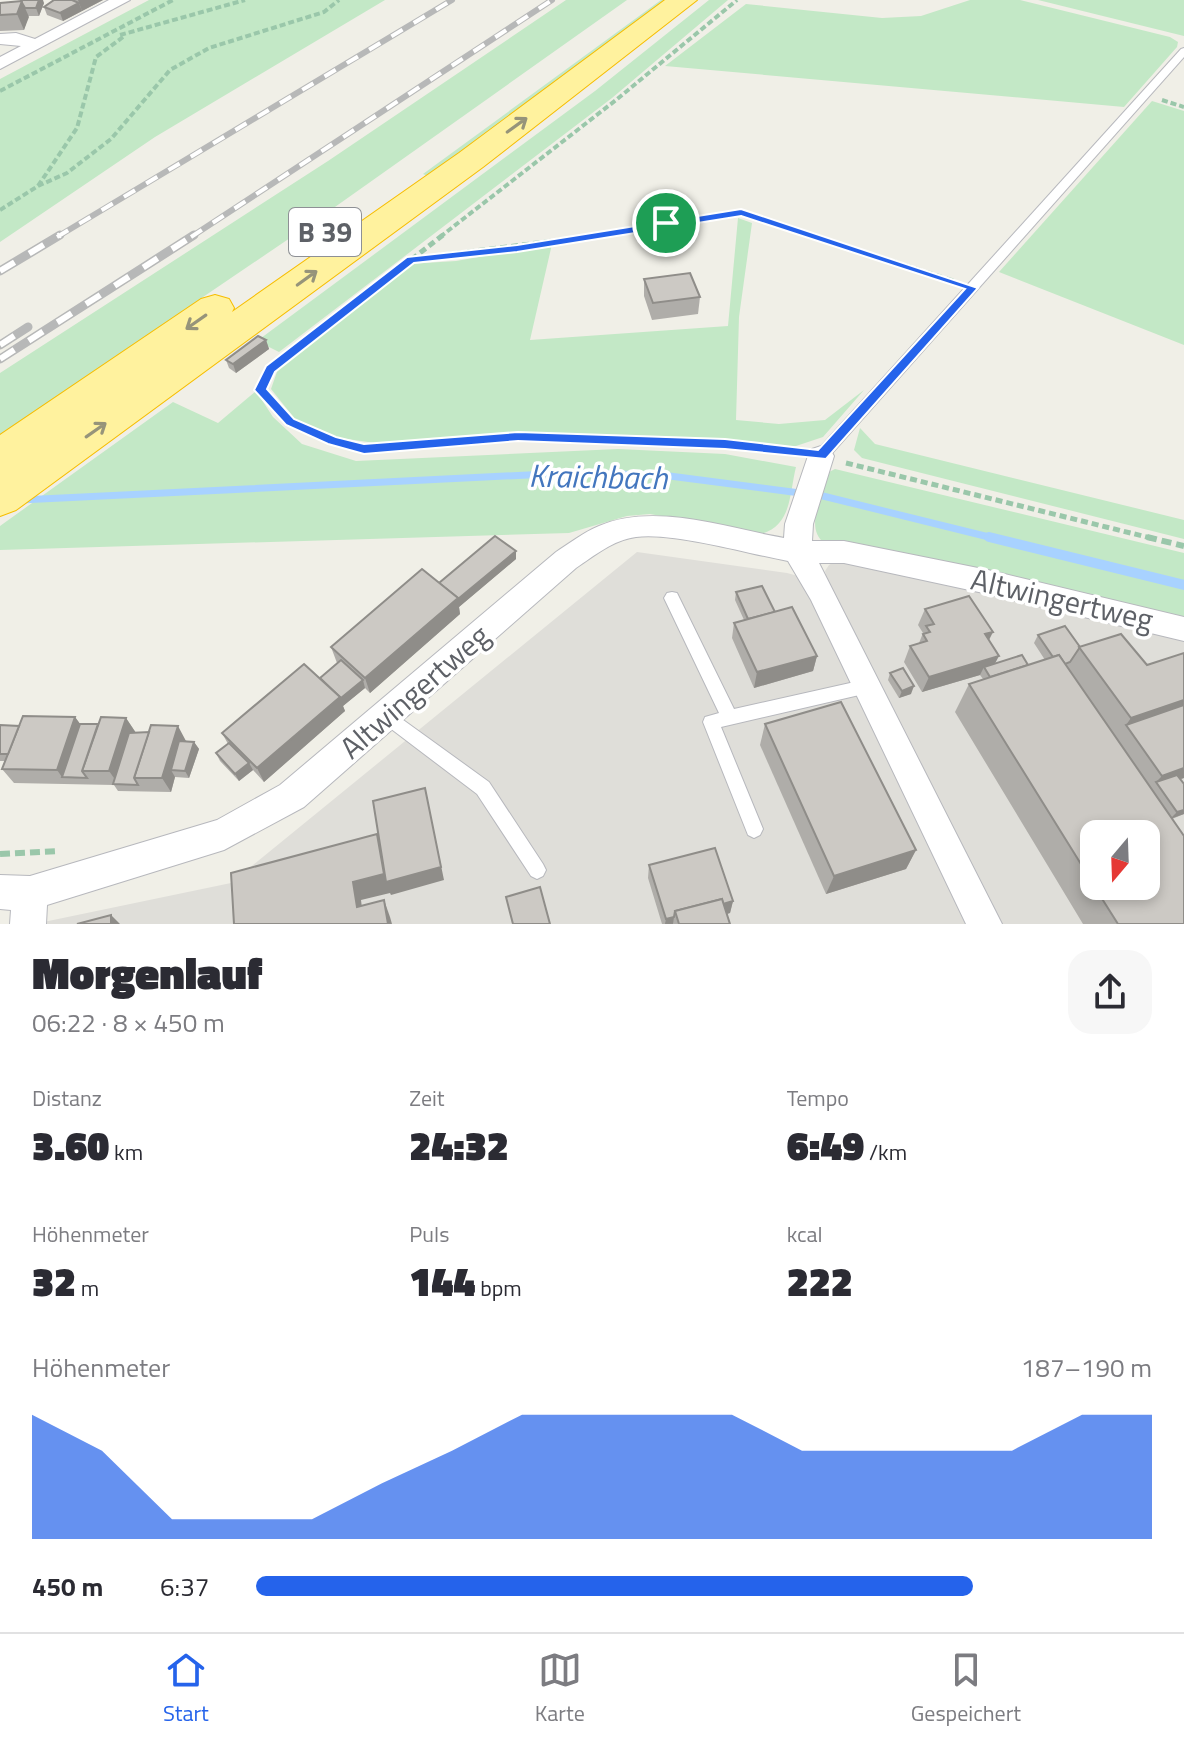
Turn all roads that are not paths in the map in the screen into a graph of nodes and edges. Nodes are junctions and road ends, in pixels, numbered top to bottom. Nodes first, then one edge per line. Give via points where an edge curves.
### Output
1 (122, 0) edge
2 (647, 0) edge
3 (683, 0) edge
4 (0, 39) edge
5 (37, 45) junction
6 (1184, 51) edge
7 (0, 64) edge
8 (818, 465) joint
9 (11, 477) edge
10 (798, 538) junction
11 (672, 598) dead end
12 (1184, 629) edge
13 (868, 686) junction
14 (388, 717) junction
15 (730, 718) junction
16 (754, 829) dead end
17 (537, 870) dead end
18 (19, 903) edge
19 (984, 924) edge

1 - 5 street
2 -> 9 highway, B 39 via 356,210
9 -> 3 highway, B 39 via 471,160
4 - 5 street
5 - 7 street
6 - 8 lane
8 - 10 street
10 - 12 street, Altwingertweg
10 - 13 street
10 - 14 street, Altwingertweg via 637,526 607,534 566,560
11 - 15 lane
13 - 15 lane
13 - 19 street
14 - 17 lane via 483,788
14 - 18 street, Altwingertweg via 292,796 224,834
15 - 16 lane via 711,722

